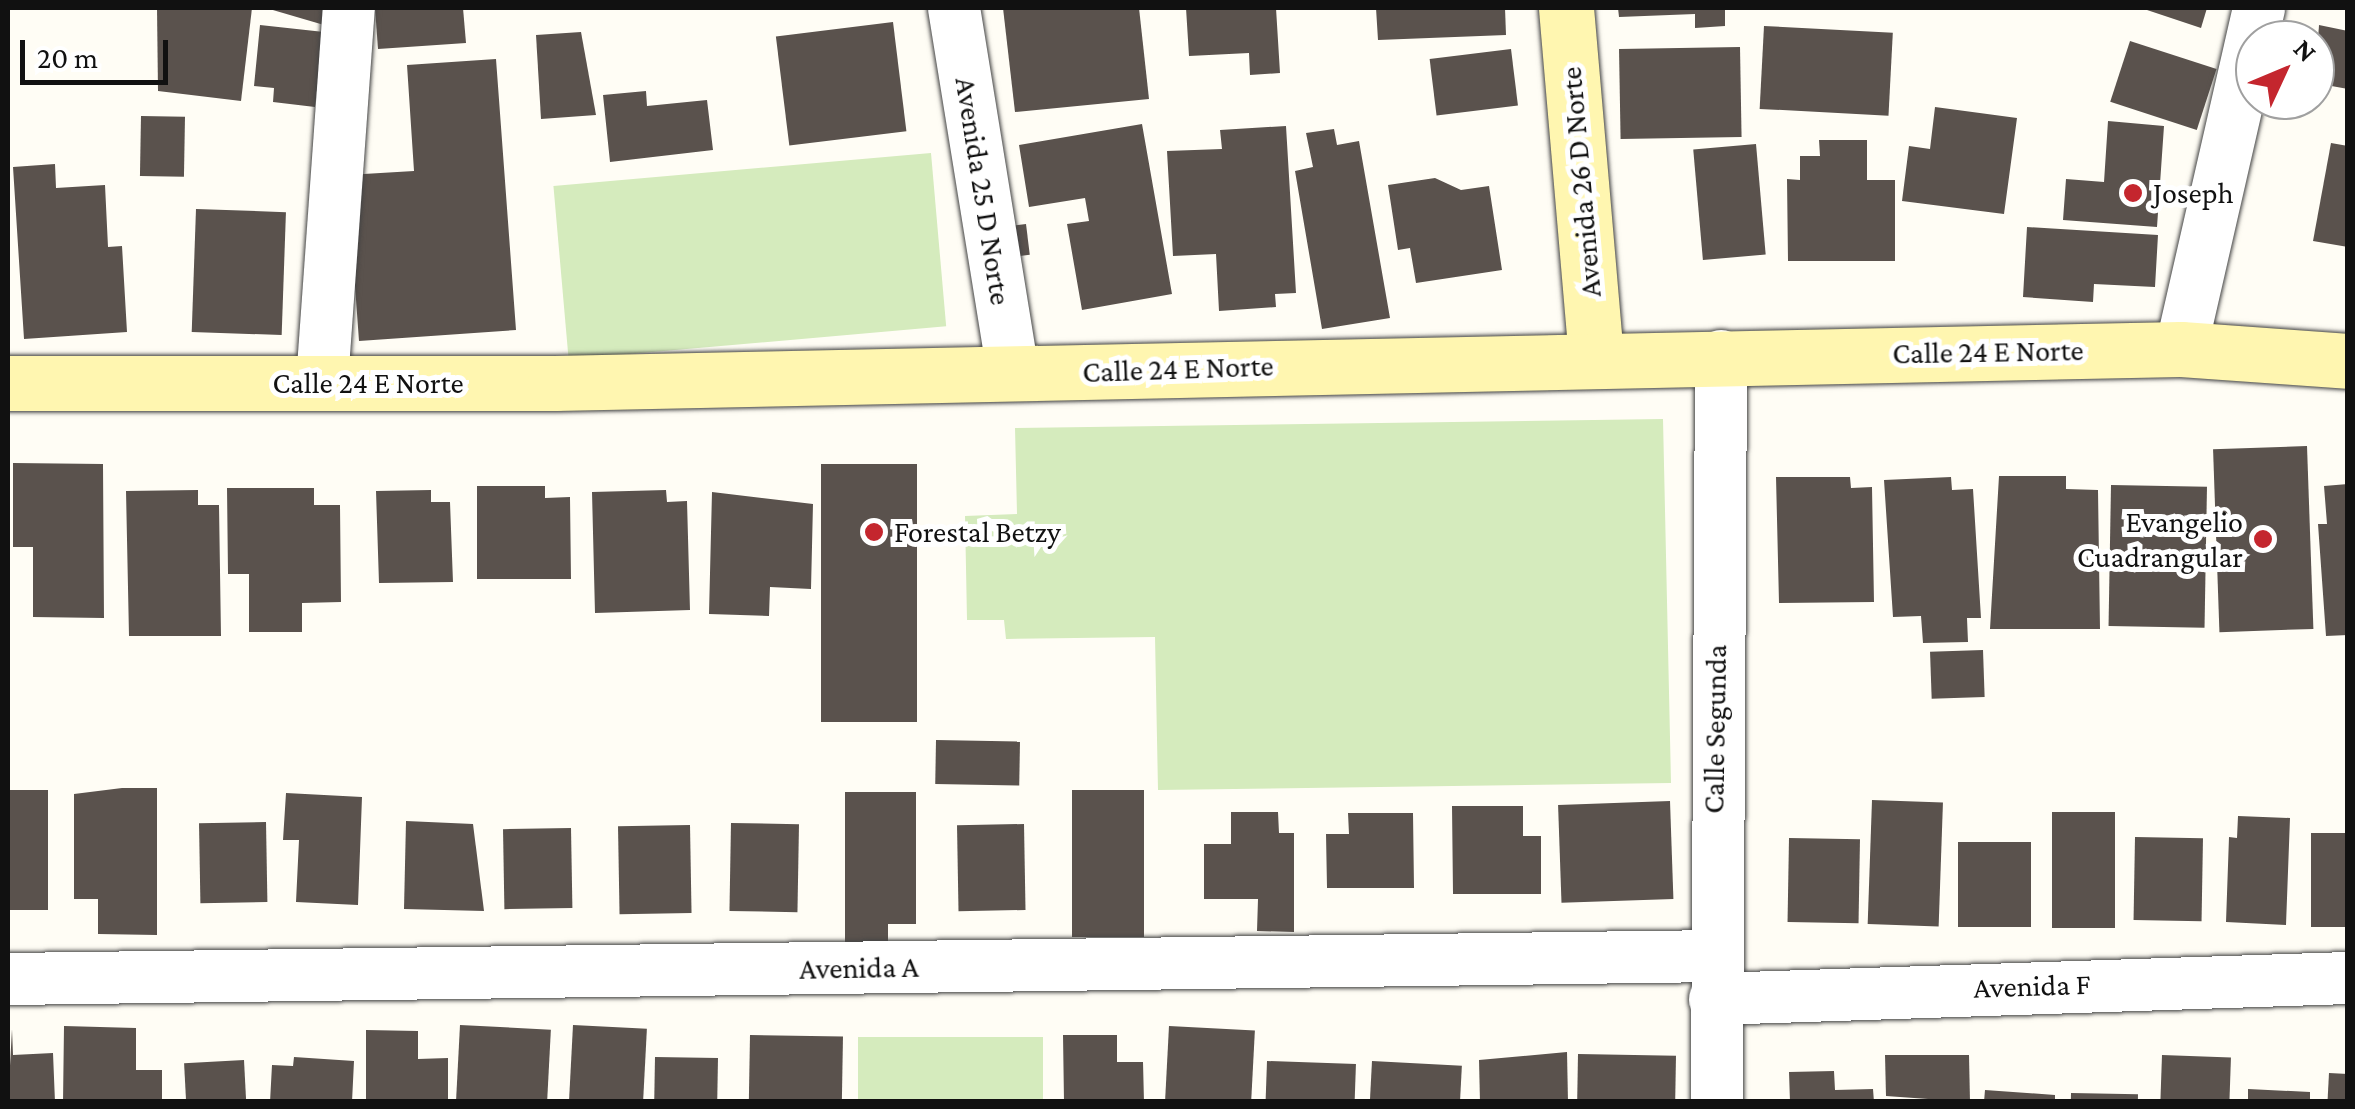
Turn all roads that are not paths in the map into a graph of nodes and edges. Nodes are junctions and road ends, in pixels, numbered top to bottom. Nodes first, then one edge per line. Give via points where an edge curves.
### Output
1 (349, 8) edge
2 (954, 8) edge
3 (1566, 8) edge
4 (2259, 8) edge
5 (2182, 349) junction
6 (1596, 356) junction
7 (1721, 356) junction
8 (2348, 362) edge
9 (1013, 374) junction
10 (322, 382) junction
11 (8, 383) edge
12 (1713, 978) junction
13 (2348, 978) edge
14 (8, 979) edge
15 (1717, 1102) edge

1 - 10 street
2 - 9 street, Avenida 25 D Norte
3 - 6 main road, Avenida 26 D Norte
4 - 5 street
5 - 7 main road, Calle 24 E Norte
5 - 8 main road, Calle 24 E Norte
6 - 7 main road, Calle 24 E Norte
6 - 9 main road, Calle 24 E Norte
7 - 12 street, Calle Segunda
9 - 10 main road, Calle 24 E Norte
10 - 11 main road, Calle 24 E Norte
12 - 13 street, Avenida F
12 - 14 street, Avenida A
12 - 15 street, Calle Segunda

